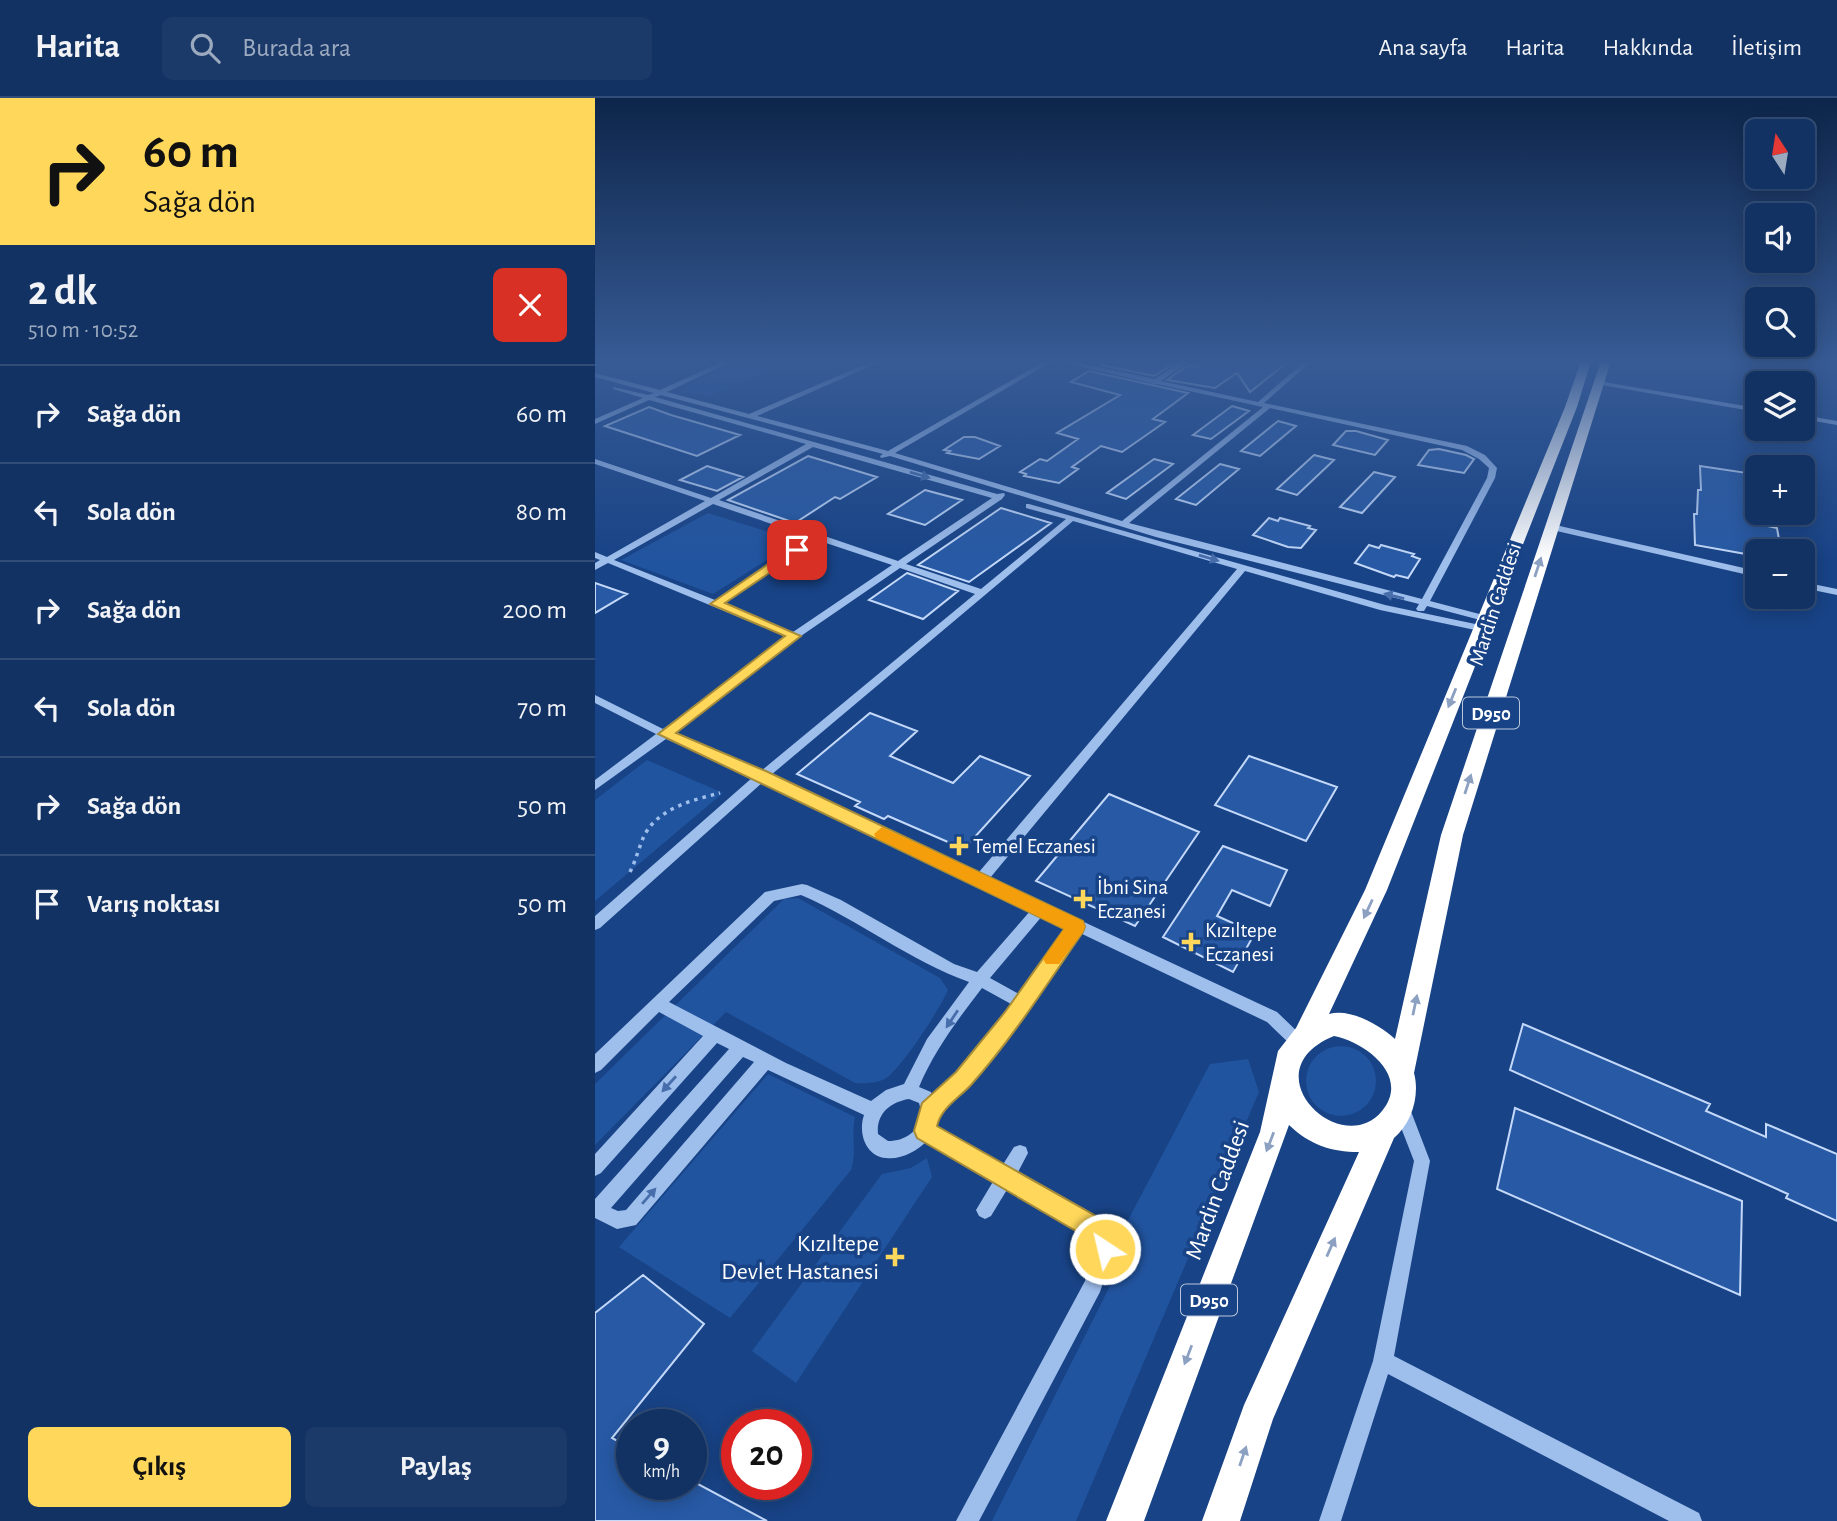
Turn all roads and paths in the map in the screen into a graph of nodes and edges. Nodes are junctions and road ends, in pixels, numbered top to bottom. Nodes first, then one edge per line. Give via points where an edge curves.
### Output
1 (762, 427) edge
2 (793, 427) edge
3 (934, 427) edge
4 (1242, 427) edge
5 (1366, 427) edge
6 (1563, 427) edge
7 (1584, 427) edge
8 (814, 443) junction
9 (889, 453) junction
10 (595, 461) edge
11 (875, 462) junction
12 (1003, 494) junction
13 (713, 501) junction
14 (1071, 519) junction
15 (1123, 524) junction
16 (1551, 527) junction
17 (817, 536) junction
18 (595, 555) edge
19 (607, 560) junction
20 (900, 564) junction
21 (595, 567) edge
22 (1243, 568) junction
23 (1745, 571) edge
24 (1815, 588) edge
25 (983, 593) junction
26 (1837, 593) edge
27 (716, 604) junction
28 (1424, 604) junction
29 (1418, 616) junction
30 (1482, 623) junction
31 (795, 636) junction
32 (595, 699) edge
33 (665, 734) junction
34 (762, 776) junction
35 (595, 786) edge
36 (739, 797) junction
37 (627, 878) dead end
38 (979, 881) junction
39 (1040, 908) junction
40 (595, 925) edge
41 (1076, 927) junction
42 (980, 980) junction
43 (1023, 1003) junction
44 (659, 1004) junction
45 (715, 1034) junction
46 (1302, 1037) junction
47 (741, 1047) junction
48 (766, 1060) junction
49 (595, 1065) edge
50 (1401, 1072) junction
51 (1284, 1076) junction
52 (909, 1091) junction
53 (874, 1111) junction
54 (929, 1111) junction
55 (1392, 1117) junction
56 (925, 1131) junction
57 (1020, 1153) dead end
58 (595, 1167) edge
59 (1006, 1176) junction
60 (596, 1209) edge
61 (985, 1210) dead end
62 (1383, 1360) junction
63 (967, 1521) edge
64 (1125, 1521) edge
65 (1221, 1521) edge
66 (1331, 1521) edge
67 (1691, 1521) edge

1 - 8 street
2 - 9 street
3 - 9 street
4 - 15 street
5 - 28 street via 1464,449 1493,468
6 - 30 highway, Mardin Caddesi / D950
7 - 16 highway, Mardin Caddesi / D950
8 - 11 street
8 - 13 street
9 - 11 street
9 - 12 street
10 - 13 street
11 -> 12 street
12 - 14 street
12 - 15 street
12 - 20 street
13 - 17 street
13 - 19 street
14 -> 22 street
14 - 25 street
28 -> 15 street
16 - 23 street
50 -> 16 highway, Mardin Caddesi / D950 via 1452,835
17 - 20 street
17 - 27 street
18 - 19 street
19 - 21 street
19 - 27 street
20 - 25 street
20 - 31 street
22 - 29 street
22 - 38 street
24 - 26 street
25 - 34 street
27 - 31 street
28 - 29 street
28 - 30 street
29 - 30 street
30 -> 46 highway, Mardin Caddesi / D950 via 1376,890
31 - 33 street
32 - 33 street
33 - 34 street
33 - 35 street
34 - 36 street
34 - 38 street
36 - 37 path via 727,791 698,799 674,807 656,820
36 - 40 street
38 - 39 street
39 - 41 street
39 - 42 street
41 - 43 street
41 - 46 street via 1272,1017
42 - 43 street
42 - 44 street via 949,969 836,904 803,889 788,890 771,896
42 -> 52 street
43 - 54 street via 963,1079
44 - 45 street
44 - 49 street
45 - 47 street
45 -> 58 lane
46 - 50 highway via 1334,1024 1367,1031 1394,1056
46 - 51 highway, Mardin Caddesi via 1287,1057
47 - 48 street
47 - 60 street
48 - 53 street
60 -> 48 street via 617,1220 630,1219
50 - 55 highway, Mardin Caddesi via 1403,1089
51 - 55 highway via 1297,1113 1312,1128 1331,1137 1371,1136
51 -> 64 highway, Mardin Caddesi / D950 via 1274,1132
52 - 53 lane via 890,1096
52 - 54 lane via 925,1098
53 - 56 lane via 868,1130 876,1146 885,1150 905,1148
54 - 56 lane
55 - 62 street via 1422,1161
65 -> 55 highway, Mardin Caddesi via 1257,1417
56 - 59 street
57 - 59 street
59 - 61 street
59 - 63 street via 1102,1233 1105,1249 1093,1285
62 - 66 street
62 - 67 street

